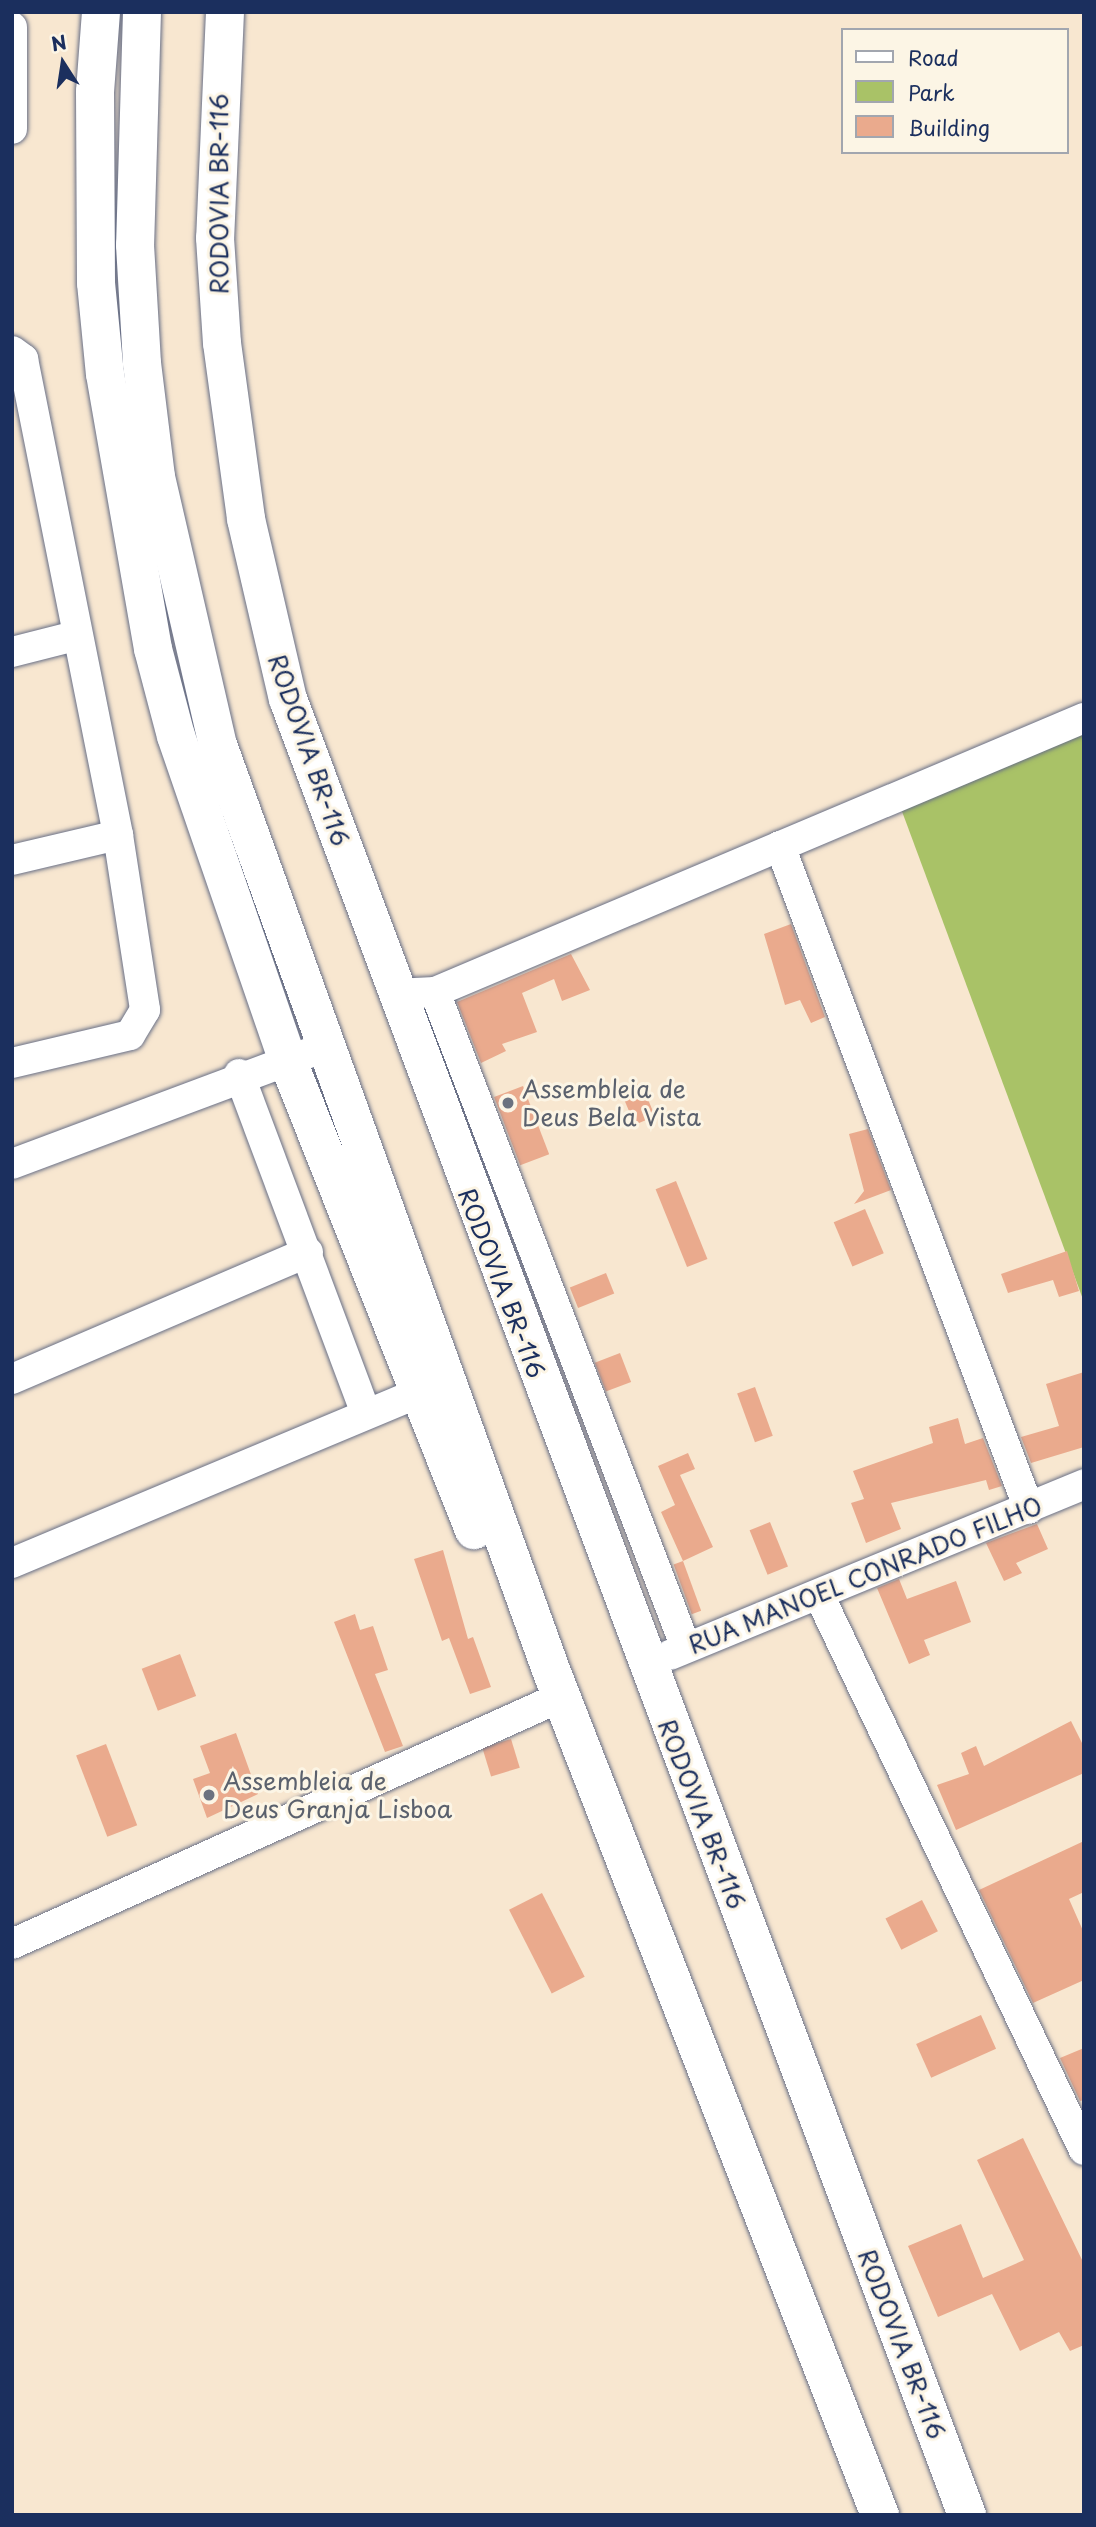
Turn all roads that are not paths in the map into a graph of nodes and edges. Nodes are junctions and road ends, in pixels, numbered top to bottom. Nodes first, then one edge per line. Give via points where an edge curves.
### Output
1 (101, 12) edge
2 (142, 12) edge
3 (225, 12) edge
4 (12, 27) edge
5 (12, 130) edge
6 (12, 351) edge
7 (26, 453) edge
8 (75, 636) junction
9 (12, 652) edge
10 (1084, 718) edge
11 (117, 835) junction
12 (780, 846) junction
13 (12, 860) edge
14 (435, 992) junction
15 (396, 994) junction
16 (325, 1047) junction
17 (287, 1059) junction
18 (12, 1063) edge
19 (239, 1074) junction
20 (12, 1164) edge
21 (308, 1252) junction
22 (12, 1379) edge
23 (418, 1393) junction
24 (365, 1412) junction
25 (1084, 1484) edge
26 (1029, 1509) junction
27 (12, 1563) edge
28 (819, 1595) junction
29 (686, 1648) junction
30 (646, 1665) junction
31 (557, 1683) junction
32 (12, 1944) edge
33 (1084, 2150) edge
34 (880, 2515) edge
35 (967, 2515) edge

1 - 17 highway via 94,92 96,283 136,569 176,736
2 - 16 highway via 135,245 156,477 218,745
3 - 15 highway, RODOVIA BR-116 via 215,239 235,457 288,699
4 - 5 street
6 - 7 street via 23,359
7 - 8 street
8 - 9 street
8 - 11 street
10 - 12 street
11 - 13 street
11 - 18 street via 143,975 143,1020 130,1035
12 - 14 street
12 - 26 street
14 - 15 street
14 - 29 street
15 - 30 highway, RODOVIA BR-116
16 - 17 street
16 - 31 highway
17 - 19 street
17 - 23 highway
19 - 20 street
19 - 21 street
21 - 22 street
21 - 24 street
23 - 24 street
23 - 31 highway via 491,1568
24 - 27 street
25 - 26 street, RUA MANOEL CONRADO FILHO
26 - 28 street, RUA MANOEL CONRADO FILHO
28 - 29 street, RUA MANOEL CONRADO FILHO
28 - 33 street
29 - 30 street, RUA MANOEL CONRADO FILHO
30 - 35 highway, RODOVIA BR-116
31 - 32 street
31 - 34 highway

